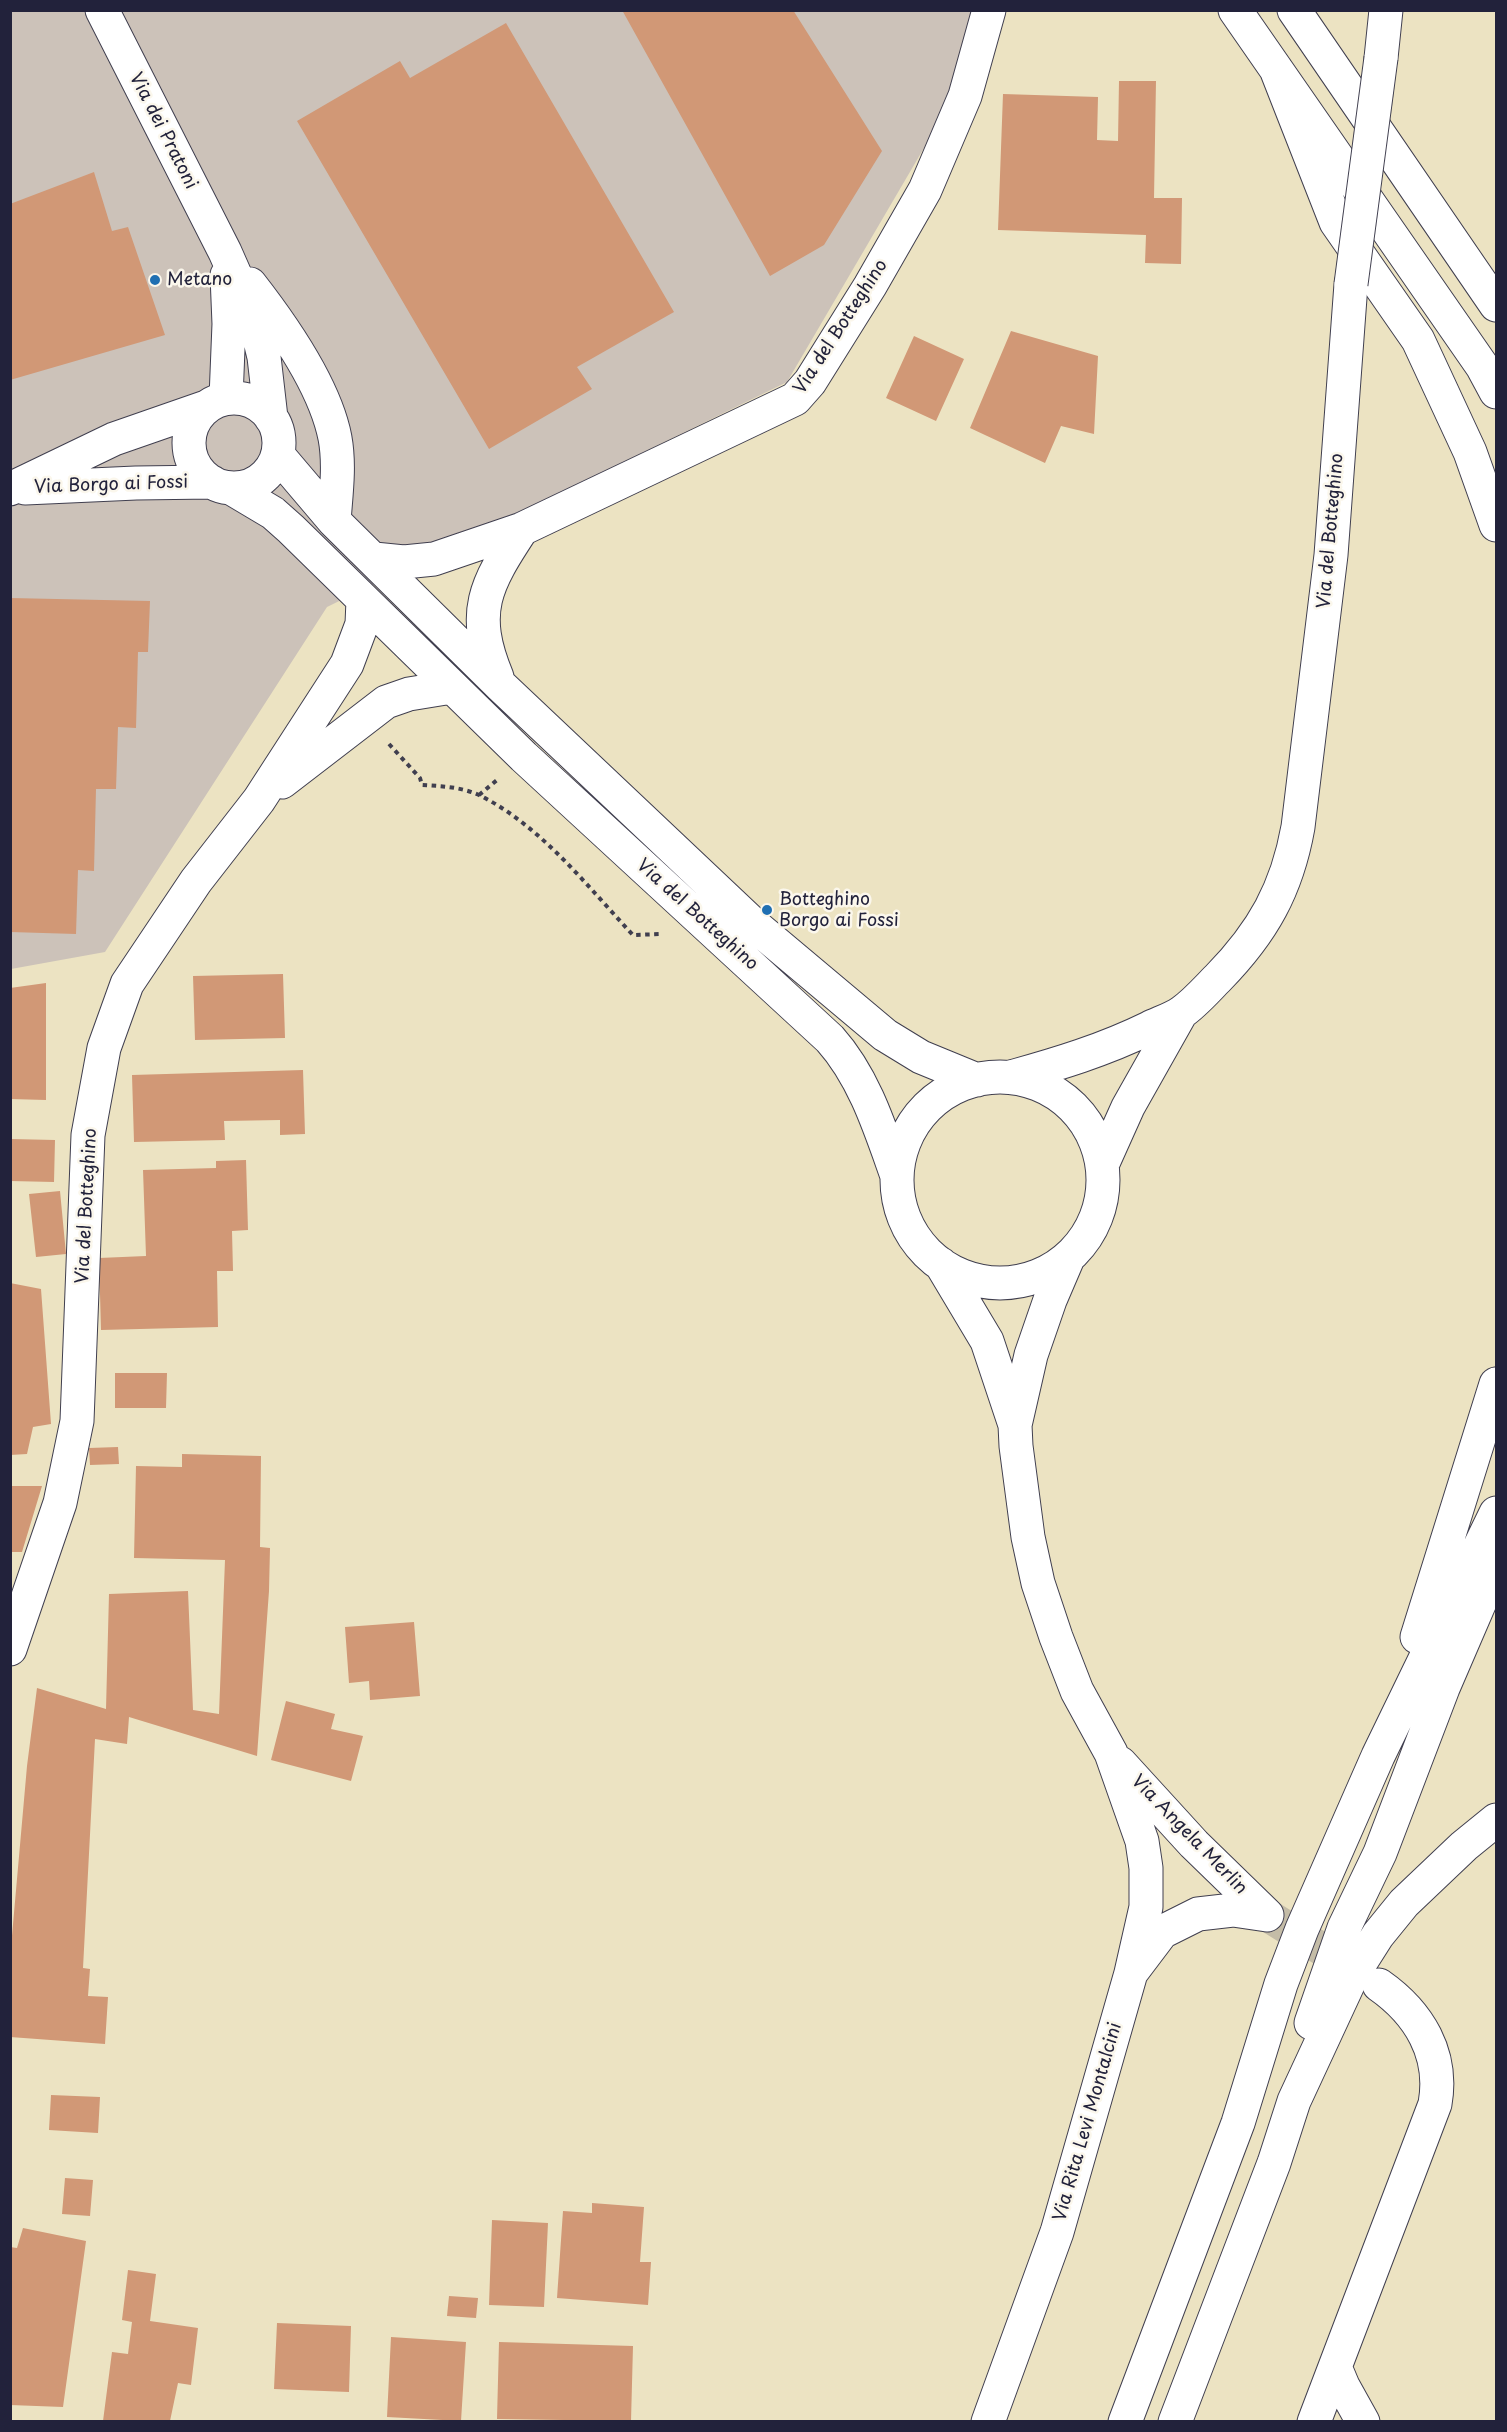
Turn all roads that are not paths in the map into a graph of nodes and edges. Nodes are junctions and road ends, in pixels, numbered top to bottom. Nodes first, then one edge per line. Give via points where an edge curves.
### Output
1 (102, 10) edge
2 (989, 10) edge
3 (1235, 10) edge
4 (1294, 10) edge
5 (1386, 10) edge
6 (1276, 69) junction
7 (225, 252) junction
8 (1497, 305) edge
9 (1497, 392) edge
10 (216, 403) junction
11 (271, 418) junction
12 (278, 455) junction
13 (222, 485) junction
14 (11, 489) edge
15 (334, 521) junction
16 (1497, 525) edge
17 (522, 529) junction
18 (374, 559) junction
19 (363, 600) junction
20 (501, 686) junction
21 (452, 687) junction
22 (260, 800) junction
23 (1181, 1013) junction
24 (1011, 1077) junction
25 (977, 1080) junction
26 (1102, 1165) junction
27 (897, 1176) junction
28 (1068, 1258) junction
29 (941, 1264) junction
30 (1497, 1384) edge
31 (1015, 1425) junction
32 (1497, 1513) edge
33 (1497, 1565) edge
34 (10, 1649) edge
35 (1111, 1753) junction
36 (1378, 1756) junction
37 (1497, 1820) edge
38 (1267, 1915) joint
39 (1131, 1974) junction
40 (1379, 1985) tunnel mouth
41 (1294, 2101) junction
42 (1335, 2367) junction
43 (988, 2421) edge
44 (1125, 2421) edge
45 (1175, 2421) edge
46 (1314, 2421) edge
47 (1363, 2421) edge

1 - 7 main road, Via dei Pratoni
2 - 17 main road, Via del Botteghino via 965,96 925,190 870,286 810,382 795,399
3 - 6 main road
4 - 8 main road
5 - 23 main road, Via del Botteghino, bridge via 1350,284 1331,555 1293,850 1280,891 1261,928 1223,973
6 - 9 main road
6 - 16 main road via 1336,222 1418,340 1470,452
7 - 10 main road, Via dei Pratoni via 230,324
7 - 11 main road, Via dei Pratoni via 255,320
7 - 15 main road, Via dei Pratoni via 279,320 325,407 337,455
10 - 11 main road via 250,401
10 - 13 main road, Via dei Pratoni via 195,422 190,443 199,471
10 - 14 main road, Via Borgo ai Fossi via 114,439
11 - 12 main road, Via dei Pratoni via 278,432
12 - 13 main road via 265,475 250,484
12 - 15 main road, Via del Botteghino
13 - 14 main road, Via Borgo ai Fossi via 136,483
13 - 19 main road, Via del Botteghino via 273,513
15 - 18 main road, Via del Botteghino
17 - 18 main road, Via del Botteghino via 434,559
17 - 20 main road, Via del Botteghino via 497,568 483,612 487,648
18 - 20 main road, Via del Botteghino
19 - 21 main road, Via del Botteghino
19 - 22 main road, Via del Botteghino via 362,624 347,664
20 - 25 main road, Via del Botteghino via 746,917 829,989 912,1052
21 - 22 main road, Via del Botteghino via 387,702
21 - 27 main road, Via del Botteghino via 830,1039 865,1094
22 - 34 main road, Via del Botteghino via 196,881 127,984 104,1048 88,1136 77,1421 60,1503
23 - 24 main road, Via del Botteghino via 1118,1043
23 - 26 main road, Via del Botteghino via 1128,1107
24 - 25 main road, Via del Botteghino
24 - 26 main road, Via del Botteghino via 1044,1086 1071,1105 1095,1139
25 - 27 main road, Via del Botteghino via 940,1096 921,1114 902,1150
26 - 28 main road, Via del Botteghino via 1097,1216
27 - 29 main road, Via del Botteghino via 908,1226
28 - 29 main road, Via del Botteghino via 1039,1275 1006,1283 972,1279
28 - 31 main road, Via Angela Merlin via 1031,1355
29 - 31 main road, Via Angela Merlin via 987,1341
30 - 36 main road
31 - 35 main road, Via Angela Merlin via 1021,1494 1038,1583 1077,1691
32 - 36 main road
33 - 41 main road via 1443,1688 1395,1817 1344,1928 1317,2003
35 - 38 main road, Via Angela Merlin via 1194,1844
35 - 39 main road, Via Angela Merlin via 1142,1840 1146,1868 1146,1907
36 - 44 main road via 1281,1984 1238,2123
37 - 41 main road via 1404,1903 1378,1935 1352,1976
38 - 39 main road, Via Rita Levi Montalcini via 1215,1910 1190,1917 1162,1932
39 - 43 main road, Via Rita Levi Montalcini via 1057,2232
40 - 42 main road via 1408,2009 1420,2025 1433,2060 1437,2091
41 - 45 main road
42 - 46 main road
42 - 47 main road

